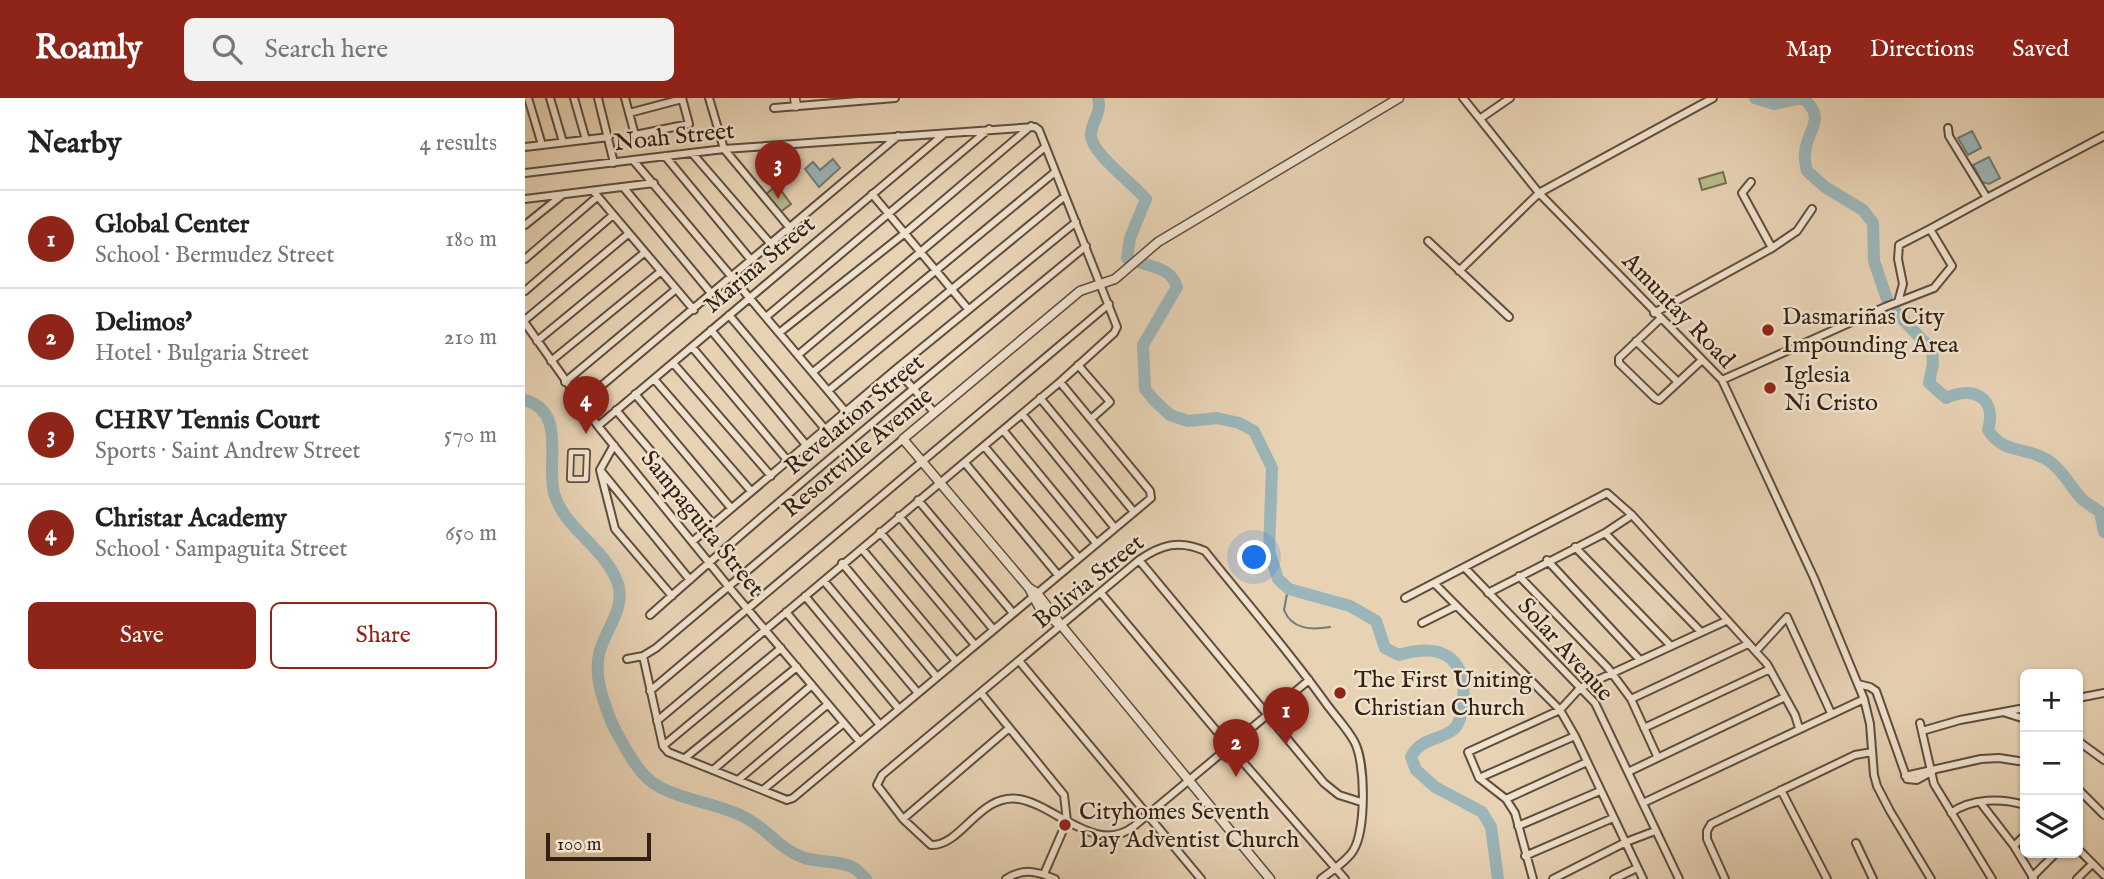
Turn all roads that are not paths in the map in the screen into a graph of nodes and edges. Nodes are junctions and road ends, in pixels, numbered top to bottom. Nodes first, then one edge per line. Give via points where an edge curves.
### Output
1 (528, 98) edge
2 (550, 98) edge
3 (574, 98) edge
4 (598, 98) edge
5 (625, 98) edge
6 (711, 98) edge
7 (895, 98) edge
8 (1399, 98) edge
9 (1463, 98) edge
10 (1510, 98) edge
11 (1713, 98) edge
12 (682, 99) edge
13 (795, 102) edge
14 (773, 108) dead end
15 (629, 113) junction
16 (1481, 118) junction
17 (1031, 126) junction
18 (1948, 128) dead end
19 (990, 129) junction
20 (945, 132) junction
21 (900, 135) junction
22 (2104, 136) edge
23 (609, 137) junction
24 (586, 140) junction
25 (563, 142) junction
26 (542, 145) junction
27 (525, 147) edge
28 (1045, 147) junction
29 (724, 149) junction
30 (692, 153) junction
31 (665, 156) junction
32 (633, 160) junction
33 (614, 163) junction
34 (1055, 172) junction
35 (525, 173) edge
36 (1751, 182) dead end
37 (654, 183) junction
38 (624, 188) junction
39 (1539, 193) junction
40 (595, 194) junction
41 (872, 194) junction
42 (563, 195) junction
43 (1065, 196) junction
44 (1987, 198) junction
45 (525, 199) edge
46 (1812, 209) dead end
47 (889, 214) junction
48 (613, 215) junction
49 (1076, 222) junction
50 (525, 225) edge
51 (790, 228) junction
52 (1930, 229) junction
53 (905, 233) junction
54 (628, 234) junction
55 (1428, 241) dead end
56 (770, 243) junction
57 (1086, 246) junction
58 (1772, 248) junction
59 (921, 252) junction
60 (644, 253) junction
61 (525, 258) edge
62 (751, 260) junction
63 (937, 271) junction
64 (1459, 271) junction
65 (660, 272) junction
66 (732, 276) junction
67 (1100, 282) junction
68 (675, 290) junction
69 (952, 290) junction
70 (525, 291) edge
71 (711, 293) junction
72 (747, 298) junction
73 (1897, 303) junction
74 (1109, 304) junction
75 (968, 309) junction
76 (694, 310) junction
77 (1654, 313) junction
78 (729, 315) junction
79 (766, 317) junction
80 (1509, 317) dead end
81 (1660, 319) junction
82 (525, 321) edge
83 (711, 330) junction
84 (779, 333) junction
85 (537, 341) junction
86 (1636, 341) junction
87 (691, 347) junction
88 (798, 355) junction
89 (1702, 360) junction
90 (551, 362) junction
91 (673, 363) junction
92 (1078, 365) junction
93 (897, 369) junction
94 (813, 372) junction
95 (654, 379) junction
96 (1722, 380) junction
97 (565, 382) junction
98 (1060, 382) junction
99 (1678, 382) junction
100 (913, 388) junction
101 (828, 391) junction
102 (635, 394) junction
103 (1040, 398) junction
104 (581, 403) junction
105 (616, 410) junction
106 (845, 411) junction
107 (934, 412) junction
108 (1021, 414) junction
109 (1091, 419) junction
110 (598, 426) junction
111 (825, 429) junction
112 (1003, 430) junction
113 (903, 439) junction
114 (614, 445) junction
115 (807, 446) junction
116 (984, 446) junction
117 (571, 452) joint
118 (788, 461) junction
119 (922, 461) junction
120 (965, 463) junction
121 (600, 470) junction
122 (771, 476) junction
123 (941, 482) junction
124 (751, 491) junction
125 (918, 500) junction
126 (731, 508) junction
127 (1134, 512) junction
128 (1632, 515) junction
129 (899, 516) junction
130 (713, 524) junction
131 (1114, 527) junction
132 (880, 532) junction
133 (1605, 533) junction
134 (693, 541) junction
135 (1096, 543) junction
136 (1575, 547) junction
137 (862, 549) junction
138 (1078, 557) junction
139 (1139, 560) junction
140 (1547, 560) junction
141 (709, 562) junction
142 (842, 563) junction
143 (1465, 568) junction
144 (1058, 575) junction
145 (1519, 576) junction
146 (690, 580) junction
147 (824, 581) junction
148 (1434, 583) junction
149 (728, 586) junction
150 (1033, 593) junction
151 (1101, 593) junction
152 (1488, 593) junction
153 (672, 596) junction
154 (805, 596) junction
155 (1405, 598) dead end
156 (1456, 606) junction
157 (748, 609) junction
158 (786, 611) junction
159 (1013, 613) junction
160 (650, 615) dead end
161 (1726, 621) junction
162 (1422, 622) dead end
163 (1061, 625) junction
164 (993, 629) junction
165 (765, 630) junction
166 (1701, 632) junction
167 (1748, 644) junction
168 (975, 645) junction
169 (1671, 646) junction
170 (781, 648) junction
171 (1756, 651) junction
172 (643, 656) junction
173 (627, 659) dead end
174 (1640, 660) junction
175 (956, 661) junction
176 (1020, 662) junction
177 (797, 667) junction
178 (1770, 669) junction
179 (1612, 673) junction
180 (937, 677) junction
181 (1309, 680) junction
182 (1858, 684) junction
183 (812, 685) junction
184 (1580, 688) junction
185 (650, 691) junction
186 (918, 693) junction
187 (981, 693) junction
188 (2102, 693) edge
189 (1785, 697) junction
190 (2083, 697) edge
191 (1631, 699) junction
192 (1864, 699) junction
193 (2104, 701) edge
194 (828, 704) junction
195 (899, 709) junction
196 (2020, 709) edge
197 (1560, 710) junction
198 (2005, 712) junction
199 (1268, 713) junction
200 (1831, 713) junction
201 (2020, 717) edge
202 (657, 721) junction
203 (844, 723) junction
204 (1920, 723) dead end
205 (880, 725) junction
206 (1644, 728) junction
207 (1799, 728) junction
208 (1008, 729) junction
209 (1922, 731) junction
210 (1575, 736) junction
211 (860, 742) junction
212 (2083, 745) edge
213 (663, 746) junction
214 (1229, 746) junction
215 (1872, 752) junction
216 (1657, 756) junction
217 (685, 758) junction
218 (2020, 761) edge
219 (2104, 761) edge
220 (1587, 762) junction
221 (713, 770) junction
222 (1933, 771) junction
223 (1627, 772) junction
224 (1479, 778) junction
225 (739, 780) junction
226 (1187, 780) junction
227 (764, 789) junction
228 (1781, 790) junction
229 (1600, 791) junction
230 (2083, 794) edge
231 (1506, 799) junction
232 (1980, 802) junction
233 (1361, 803) junction
234 (1643, 803) junction
235 (2020, 803) edge
236 (1951, 813) junction
237 (1146, 814) junction
238 (2104, 815) edge
239 (903, 818) junction
240 (1613, 818) junction
241 (1067, 821) junction
242 (1518, 826) junction
243 (1655, 831) junction
244 (2020, 840) edge
245 (1626, 842) junction
246 (1857, 843) dead end
247 (2014, 846) junction
248 (2083, 854) edge
249 (1525, 856) junction
250 (2051, 858) edge
251 (2092, 864) junction
252 (1335, 867) junction
253 (1637, 868) junction
254 (1044, 874) junction
255 (2104, 875) edge
256 (2033, 878) edge
257 (1006, 879) edge
258 (1055, 879) edge
259 (1201, 879) edge
260 (1270, 879) edge
261 (1321, 879) edge
262 (1345, 879) edge
263 (1533, 879) edge
264 (1553, 879) edge
265 (1614, 879) edge
266 (1643, 879) edge
267 (1679, 879) edge
268 (1725, 879) edge
269 (1827, 879) edge
270 (1873, 879) edge
271 (1931, 879) edge
272 (1992, 879) edge
273 (2077, 879) edge

1 - 26 street
2 - 25 street
3 - 24 street
4 - 23 street
5 - 15 street
6 - 29 street
7 - 13 street
8 - 67 street, Resortville Avenue via 1158,242 1123,271
9 - 16 street, Amuntay Road
10 - 16 street
11 - 39 street
12 - 15 street
12 - 15 street via 689,124 635,135
13 - 14 street
16 - 39 street, Amuntay Road
17 - 19 street, Noah Street
17 - 28 street via 1039,130
17 - 53 street
18 - 44 street
19 - 20 street, Noah Street
19 - 47 street
20 - 21 street, Noah Street
20 - 41 street, Marina Street
21 - 29 street, Noah Street
21 - 51 street
22 - 44 street
23 - 24 street
23 - 33 street
24 - 25 street
25 - 26 street
26 - 27 street
28 - 34 street
28 - 59 street
29 - 30 street, Noah Street
29 - 51 street
30 - 31 street, Noah Street
30 - 56 street
31 - 32 street, Noah Street
31 - 62 street
32 - 33 street, Noah Street
32 - 37 street
33 - 35 street, Noah Street
34 - 43 street
34 - 63 street
36 - 58 street via 1742,193
37 - 38 street
37 - 66 street
38 - 40 street
38 - 71 street
39 - 64 street
39 - 77 street, Amuntay Road
40 - 42 street
40 - 48 street
40 - 61 street
41 - 47 street
41 - 72 street, Marina Street
42 - 45 street
42 - 50 street
43 - 49 street
43 - 69 street
44 - 52 street
46 - 58 street via 1797,231
47 - 53 street
47 - 79 street
48 - 54 street
48 - 70 street
49 - 57 street
49 - 75 street
51 - 56 street
52 - 73 street via 1899,245 1903,284
52 - 73 street via 1952,266 1934,288
53 - 59 street
53 - 84 street
54 - 60 street
54 - 82 street
55 - 64 street
56 - 62 street
57 - 67 street
57 - 100 street, Revelation Street
58 - 77 street
59 - 63 street
59 - 88 street
60 - 65 street
60 - 85 street
62 - 66 street
63 - 69 street
63 - 94 street
64 - 80 street
65 - 68 street
65 - 90 street
66 - 71 street
66 - 72 street
67 - 74 street
67 - 107 street, Resortville Avenue via 1073,296
68 - 76 street
68 - 97 street
69 - 75 street
69 - 101 street
71 - 76 street
72 - 78 street, Marina Street
72 - 79 street
73 - 96 street
74 - 92 street via 1116,330
74 - 119 street
75 - 93 street
76 - 104 street
77 - 81 street, Amuntay Road
78 - 83 street, Marina Street
78 - 111 street
79 - 84 street
81 - 86 street
81 - 89 street, Amuntay Road
82 - 85 street, Sampaguita Street
83 - 87 street, Marina Street
83 - 115 street
84 - 88 street
85 - 90 street, Sampaguita Street
86 - 99 street
86 - 99 street via 1619,363 1657,400
87 - 91 street, Marina Street
87 - 118 street
88 - 94 street
89 - 96 street, Amuntay Road
89 - 99 street
90 - 97 street, Sampaguita Street
91 - 95 street, Marina Street
91 - 122 street
92 - 98 street
92 - 109 street via 1111,402
93 - 100 street
93 - 106 street
94 - 101 street
95 - 102 street, Marina Street
95 - 124 street
96 - 182 street, Amuntay Road
97 - 104 street, Sampaguita Street
98 - 103 street
98 - 109 street
100 - 107 street
100 - 141 street, Revelation Street
101 - 106 street
102 - 105 street, Marina Street
102 - 126 street
103 - 108 street
103 - 127 street
104 - 110 street, Sampaguita Street
105 - 110 street, Marina Street
105 - 130 street
106 - 111 street
107 - 113 street, Resortville Avenue
108 - 112 street
108 - 131 street
109 - 127 street via 1151,494
110 - 114 street, Sampaguita Street
111 - 115 street
112 - 116 street
112 - 135 street
113 - 119 street
113 - 149 street, Resortville Avenue
114 - 121 street
114 - 134 street, Sampaguita Street
115 - 118 street
116 - 120 street
116 - 138 street
117 - 117 street via 587,452 586,479 571,479
118 - 122 street
119 - 123 street
119 - 157 street
120 - 123 street
120 - 144 street
121 - 146 street
121 - 153 street via 615,529
122 - 124 street
123 - 125 street
123 - 150 street
124 - 126 street
125 - 129 street
125 - 159 street
126 - 130 street
127 - 131 street
128 - 133 street
128 - 143 street via 1607,494
128 - 161 street
129 - 132 street
129 - 164 street
130 - 134 street
131 - 135 street
132 - 137 street
132 - 168 street
133 - 136 street
133 - 166 street
134 - 141 street, Sampaguita Street
135 - 138 street
136 - 140 street
136 - 169 street
137 - 142 street
137 - 175 street
138 - 144 street
139 - 151 street, Bolivia Street
139 - 181 street, Bolivia Street via 1156,548 1173,544 1205,551
139 - 199 street
140 - 145 street
140 - 174 street
141 - 146 street, Revelation Street
141 - 149 street, Sampaguita Street
142 - 147 street
142 - 180 street
143 - 148 street
143 - 152 street, Solar Avenue
144 - 150 street
145 - 152 street
145 - 179 street
146 - 153 street, Revelation Street
147 - 154 street
147 - 186 street
148 - 155 street
148 - 156 street
149 - 157 street, Sampaguita Street
149 - 172 street, Resortville Avenue
150 - 159 street
150 - 163 street via 1047,616
151 - 163 street, Bolivia Street
151 - 214 street
152 - 184 street, Solar Avenue
153 - 160 street, Revelation Street
154 - 158 street
154 - 195 street
156 - 162 street
156 - 197 street
157 - 165 street, Sampaguita Street
157 - 185 street
158 - 165 street
158 - 205 street
159 - 164 street
161 - 166 street
161 - 167 street
163 - 176 street, Bolivia Street
163 - 226 street
164 - 168 street
165 - 170 street, Sampaguita Street
165 - 202 street
166 - 169 street
167 - 171 street
167 - 191 street
168 - 175 street
169 - 174 street
170 - 177 street, Sampaguita Street
170 - 213 street
171 - 178 street
171 - 200 street via 1787,617
172 - 173 street
172 - 185 street
174 - 179 street
175 - 180 street
176 - 187 street, Bolivia Street
176 - 237 street
177 - 183 street, Sampaguita Street
177 - 217 street
178 - 189 street
178 - 206 street
179 - 184 street
179 - 191 street
180 - 186 street
181 - 199 street
181 - 233 street, Bolivia Street via 1354,741 1362,774
182 - 192 street, Amuntay Road
182 - 222 street via 1876,691 1905,776
183 - 194 street, Sampaguita Street
183 - 221 street
184 - 197 street
184 - 223 street, Solar Avenue via 1595,703
185 - 202 street
186 - 195 street
187 - 208 street
187 - 239 street, Bolivia Street via 878,781 879,790
188 - 190 street
188 - 193 street
189 - 207 street
189 - 216 street
191 - 206 street
192 - 200 street
192 - 215 street, Amuntay Road
194 - 203 street, Sampaguita Street
194 - 225 street
195 - 205 street
196 - 198 street
197 - 210 street
197 - 224 street via 1468,752
198 - 201 street
198 - 209 street
199 - 214 street
199 - 233 street via 1330,789
200 - 207 street
202 - 213 street
203 - 211 street, Sampaguita Street
203 - 227 street
204 - 209 street
205 - 211 street
206 - 216 street
207 - 234 street
208 - 239 street
208 - 241 street via 1064,795
209 - 222 street
210 - 220 street
210 - 224 street
211 - 227 street via 790,800
212 - 219 street
213 - 217 street
214 - 226 street
214 - 252 street
215 - 228 street via 1855,755
215 - 271 street, Amuntay Road via 1877,786
216 - 223 street
217 - 221 street
218 - 222 street via 1981,759
220 - 229 street
220 - 231 street
221 - 225 street
222 - 236 street via 1934,784
223 - 234 street, Solar Avenue
224 - 231 street
225 - 227 street
226 - 237 street
226 - 260 street
228 - 268 street via 1711,824 1707,839
228 - 269 street
229 - 240 street
229 - 242 street
230 - 238 street
231 - 242 street
232 - 235 street
232 - 236 street
232 - 247 street
233 - 252 street, Bolivia Street via 1360,836 1353,851
234 - 243 street, Solar Avenue
236 - 272 street
237 - 241 street via 1118,835 1092,833
237 - 259 street
239 - 241 street via 926,843 938,845 1002,800 1019,799
240 - 245 street
240 - 249 street
241 - 254 street
242 - 249 street
243 - 245 street
243 - 267 street, Solar Avenue
244 - 247 street
245 - 253 street
245 - 264 street
246 - 270 street
247 - 256 street
248 - 251 street
249 - 263 street
250 - 256 street
251 - 255 street
251 - 273 street
252 - 261 street, Bolivia Street
252 - 262 street
253 - 265 street
253 - 266 street
254 - 257 street via 1025,871
254 - 258 street

